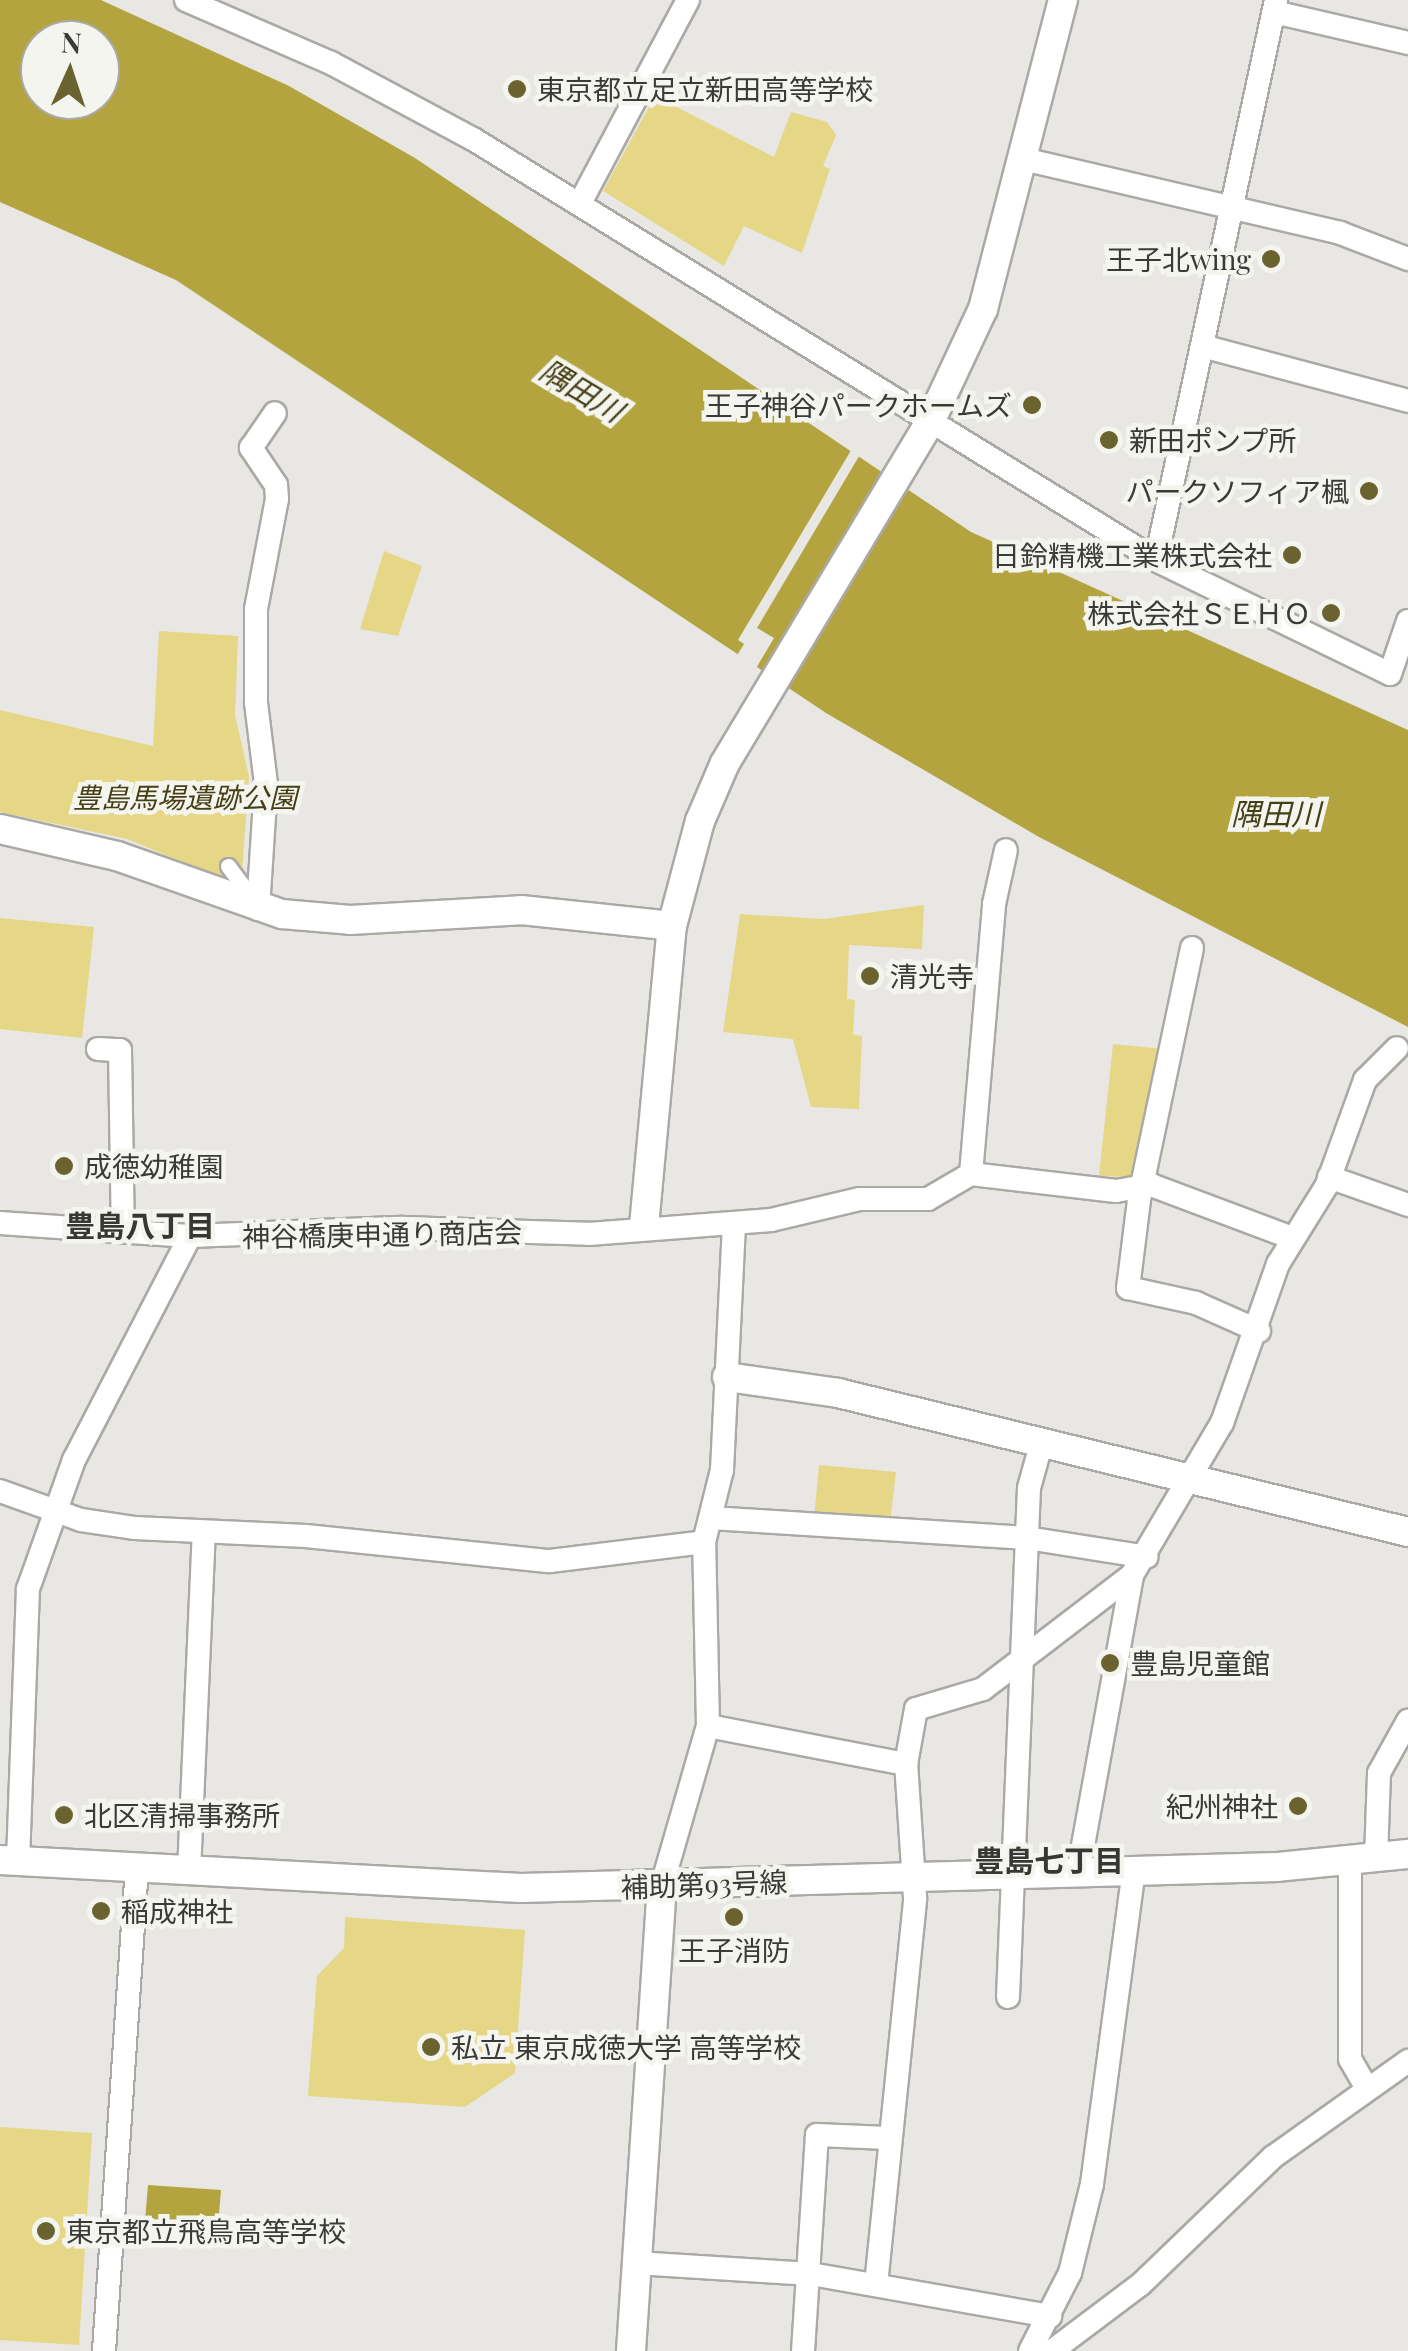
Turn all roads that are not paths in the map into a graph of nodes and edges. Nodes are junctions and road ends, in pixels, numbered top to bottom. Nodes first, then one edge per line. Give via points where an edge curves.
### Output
1 (186, 0) edge
2 (688, 0) edge
3 (1063, 0) edge
4 (1275, 6) edge
5 (1408, 43) edge
6 (1023, 159) junction
7 (580, 203) junction
8 (1232, 205) junction
9 (1408, 258) edge
10 (1202, 346) junction
11 (1408, 401) edge
12 (275, 413) dead end
13 (927, 427) junction
14 (1156, 560) junction
15 (1408, 621) edge
16 (0, 829) edge
17 (1006, 850) dead end
18 (228, 866) dead end
19 (250, 897) junction
20 (672, 926) junction
21 (1192, 948) dead end
22 (1397, 1048) dead end
23 (98, 1049) dead end
24 (972, 1174) junction
25 (1329, 1177) junction
26 (1142, 1186) junction
27 (1408, 1205) edge
28 (0, 1223) edge
29 (734, 1223) junction
30 (644, 1226) junction
31 (123, 1232) junction
32 (190, 1236) junction
33 (1292, 1238) junction
34 (1259, 1332) junction
35 (727, 1377) junction
36 (1042, 1441) junction
37 (1184, 1479) junction
38 (0, 1491) edge
39 (57, 1509) junction
40 (711, 1518) junction
41 (1408, 1532) edge
42 (204, 1534) junction
43 (1027, 1538) junction
44 (704, 1542) junction
45 (1139, 1566) junction
46 (1024, 1656) junction
47 (1408, 1721) edge
48 (708, 1726) junction
49 (906, 1764) junction
50 (1408, 1854) edge
51 (9, 1860) edge
52 (1363, 1860) junction
53 (137, 1868) junction
54 (1134, 1871) junction
55 (189, 1872) junction
56 (1078, 1873) junction
57 (1012, 1875) junction
58 (915, 1878) junction
59 (662, 1885) junction
60 (1008, 1997) dead end
61 (1408, 2061) edge
62 (1367, 2089) junction
63 (888, 2138) junction
64 (636, 2263) junction
65 (811, 2274) junction
66 (876, 2285) junction
67 (1050, 2316) junction
68 (104, 2351) edge
69 (631, 2351) edge
70 (803, 2351) edge
71 (1030, 2351) edge
72 (1052, 2351) edge

1 - 7 street via 331,63
2 - 7 street
3 - 6 street
4 - 5 street
4 - 8 street
6 - 8 street
6 - 13 street via 983,309
7 - 13 street
8 - 9 street
8 - 10 street
10 - 11 street
10 - 14 street
12 - 19 street via 251,448 276,485 277,499 256,608 256,702 266,784
13 - 14 street
13 - 20 street via 757,707 700,821
14 - 15 street via 1390,674
16 - 19 street
17 - 24 street via 994,904
18 - 19 street
19 - 20 street via 350,920 522,910
20 - 30 street
21 - 26 street
22 - 25 street via 1366,1080
23 - 31 street via 120,1050
24 - 26 street via 1116,1190
24 - 29 street, 神谷橋庚申通り商店会 via 928,1199 860,1198
25 - 27 street
25 - 33 street
26 - 33 street
26 - 34 street via 1128,1288 1196,1302
28 - 31 street, 神谷橋庚申通り商店会
29 - 30 street, 神谷橋庚申通り商店会
29 - 35 street
30 - 32 street, 神谷橋庚申通り商店会 via 590,1234 404,1228
31 - 32 street, 神谷橋庚申通り商店会
32 - 39 street via 74,1460
33 - 34 street
34 - 37 street via 1222,1422
35 - 36 street via 838,1393
35 - 40 street via 722,1470
36 - 37 street
36 - 43 street via 1029,1488
37 - 41 street
37 - 45 street
38 - 39 street
39 - 42 street via 81,1520
39 - 51 street via 26,1610
40 - 43 street
40 - 44 street
42 - 44 street via 306,1536 550,1561
42 - 55 street
43 - 45 street
43 - 46 street
44 - 48 street
45 - 46 street
45 - 56 street
46 - 49 street via 983,1689 916,1708
46 - 57 street
47 - 52 street via 1378,1773
48 - 49 street
48 - 59 street
49 - 58 street
50 - 52 street, 補助第93号線
51 - 53 street, 補助第93号線
52 - 54 street, 補助第93号線
52 - 62 street via 1350,2059
53 - 55 street, 補助第93号線
53 - 68 street
54 - 56 street, 補助第93号線
54 - 67 street via 1092,2184 1070,2273
55 - 59 street, 補助第93号線 via 416,1886
56 - 57 street, 補助第93号線
57 - 58 street, 補助第93号線
57 - 60 street
58 - 59 street, 補助第93号線
58 - 63 street
59 - 64 street
61 - 62 street
62 - 72 street via 1273,2157 1141,2284
63 - 65 street via 818,2135
63 - 66 street
64 - 65 street
64 - 69 street
65 - 66 street
65 - 70 street
66 - 67 street
67 - 71 street

